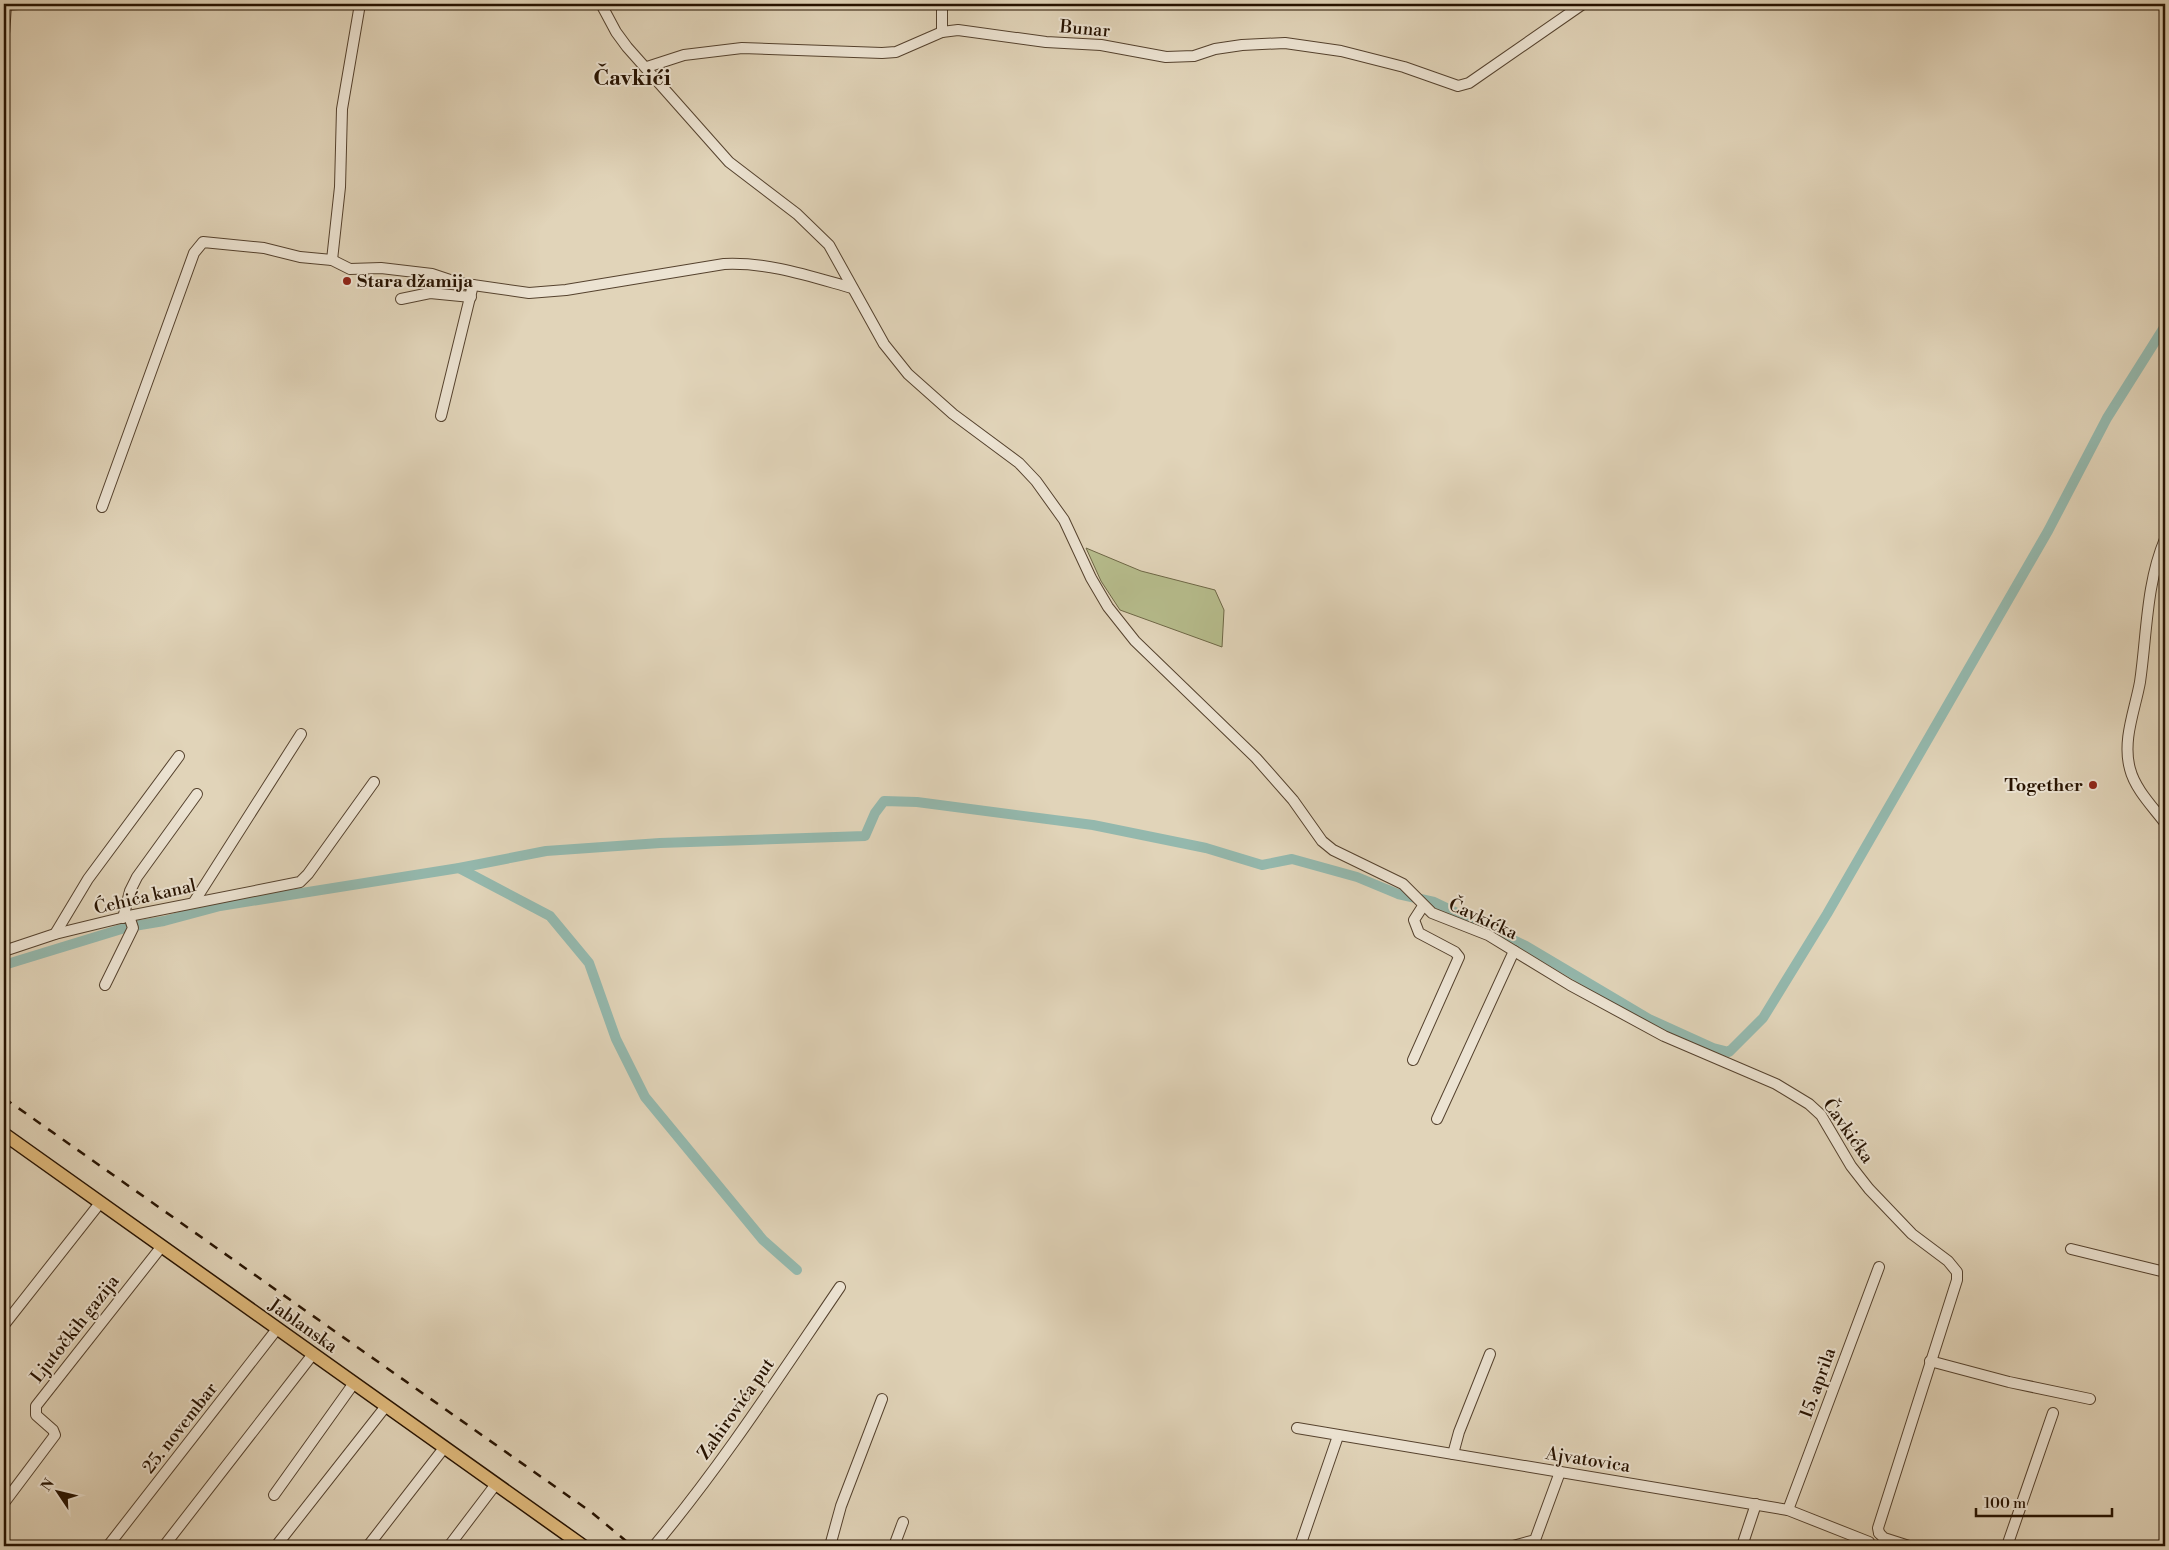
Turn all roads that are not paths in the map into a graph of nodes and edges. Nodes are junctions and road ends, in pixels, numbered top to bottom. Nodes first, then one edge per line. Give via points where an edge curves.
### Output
1 (18, 4) edge
2 (360, 4) edge
3 (601, 4) edge
4 (942, 4) edge
5 (1583, 4) edge
6 (5, 5) edge
7 (942, 32) junction
8 (4, 34) edge
9 (647, 67) junction
10 (332, 260) junction
11 (473, 285) junction
12 (852, 288) junction
13 (471, 297) junction
14 (401, 300) dead end
15 (441, 416) dead end
16 (102, 507) dead end
17 (2165, 539) edge
18 (301, 734) dead end
19 (179, 756) dead end
20 (374, 782) dead end
21 (197, 794) dead end
22 (2165, 823) edge
23 (194, 902) junction
24 (1421, 904) junction
25 (129, 921) junction
26 (55, 934) junction
27 (4, 951) edge
28 (1514, 951) junction
29 (105, 985) dead end
30 (1413, 1060) dead end
31 (1437, 1119) dead end
32 (4, 1134) edge
33 (100, 1203) junction
34 (162, 1246) junction
35 (2071, 1249) dead end
36 (1879, 1267) dead end
37 (2165, 1272) edge
38 (840, 1287) dead end
39 (4, 1325) edge
40 (277, 1329) junction
41 (313, 1354) junction
42 (1490, 1354) dead end
43 (1930, 1361) junction
44 (354, 1384) junction
45 (882, 1399) dead end
46 (2090, 1399) dead end
47 (386, 1406) junction
48 (2053, 1413) dead end
49 (1297, 1428) dead end
50 (1338, 1436) junction
51 (444, 1448) junction
52 (1453, 1454) junction
53 (1560, 1472) junction
54 (496, 1484) junction
55 (274, 1495) dead end
56 (4, 1503) edge
57 (1756, 1504) junction
58 (1788, 1510) junction
59 (903, 1522) dead end
60 (1878, 1533) junction
61 (1869, 1544) edge
62 (108, 1546) edge
63 (164, 1546) edge
64 (276, 1546) edge
65 (368, 1546) edge
66 (449, 1546) edge
67 (583, 1546) edge
68 (654, 1546) edge
69 (830, 1546) edge
70 (894, 1546) edge
71 (1300, 1546) edge
72 (1513, 1546) edge
73 (1742, 1546) edge
74 (1909, 1546) edge
75 (2007, 1546) edge

1 - 6 street
2 - 10 street via 342,109 340,187
3 - 9 street via 616,32
4 - 7 street
5 - 7 street, Bunar via 1469,83 1458,86 1404,67 1341,51 1284,43 1242,45 1194,56 1166,58 1101,45 1046,42 958,30
6 - 8 street
7 - 9 street, Bunar via 896,52 742,48 684,55
9 - 12 street via 729,162 815,229 829,246
10 - 11 street via 350,268 432,274
10 - 16 street via 207,242 197,247
11 - 12 street via 529,293 746,263
11 - 13 street
12 - 24 street via 884,344 908,374 953,414 1019,463 1036,481 1064,520 1108,607 1134,641 1256,758 1288,793 1322,841 1333,850 1403,884
13 - 14 street via 430,293
13 - 15 street
17 - 22 street via 2148,607 2128,754 2134,779
18 - 23 street
19 - 26 street via 88,879
20 - 23 street, Ćehića kanal via 308,874 295,884
21 - 25 street via 137,877 130,892
23 - 25 street, Ćehića kanal
24 - 28 street, Čavkićka via 1432,913 1488,935
24 - 30 street via 1414,920 1419,933 1459,957
25 - 26 street, Ćehića kanal
25 - 29 street
26 - 27 street, Ćehića kanal
28 - 31 street
28 - 43 street, Čavkićka via 1570,986 1664,1036 1785,1088 1809,1104 1820,1115 1869,1189 1912,1234 1948,1261 1957,1272
32 - 33 main road, Jablanska
33 - 34 main road, Jablanska
33 - 39 street
34 - 40 main road, Jablanska
34 - 56 street, Ljutočkih gazija via 36,1406 36,1415 55,1435
35 - 37 street
36 - 58 street, 15. aprila
38 - 68 street, Zahirovića put via 722,1459
40 - 41 main road, Jablanska
40 - 62 street, 25. novembar
41 - 44 main road, Jablanska
41 - 63 street
42 - 52 street
43 - 46 street
43 - 60 street, Čavkićka
44 - 47 main road, Jablanska
44 - 55 street
45 - 69 street via 841,1506
47 - 51 main road, Jablanska
47 - 64 street
48 - 75 street
49 - 50 street, Ajvatovica
50 - 52 street, Ajvatovica
50 - 71 street
51 - 54 main road, Jablanska
51 - 65 street
52 - 53 street, Ajvatovica
53 - 57 street, Ajvatovica
53 - 72 street via 1535,1540
54 - 66 street
54 - 67 main road, Jablanska
57 - 58 street, Ajvatovica
57 - 73 street
58 - 61 street, Ajvatovica
59 - 70 street
60 - 61 street
60 - 74 street

